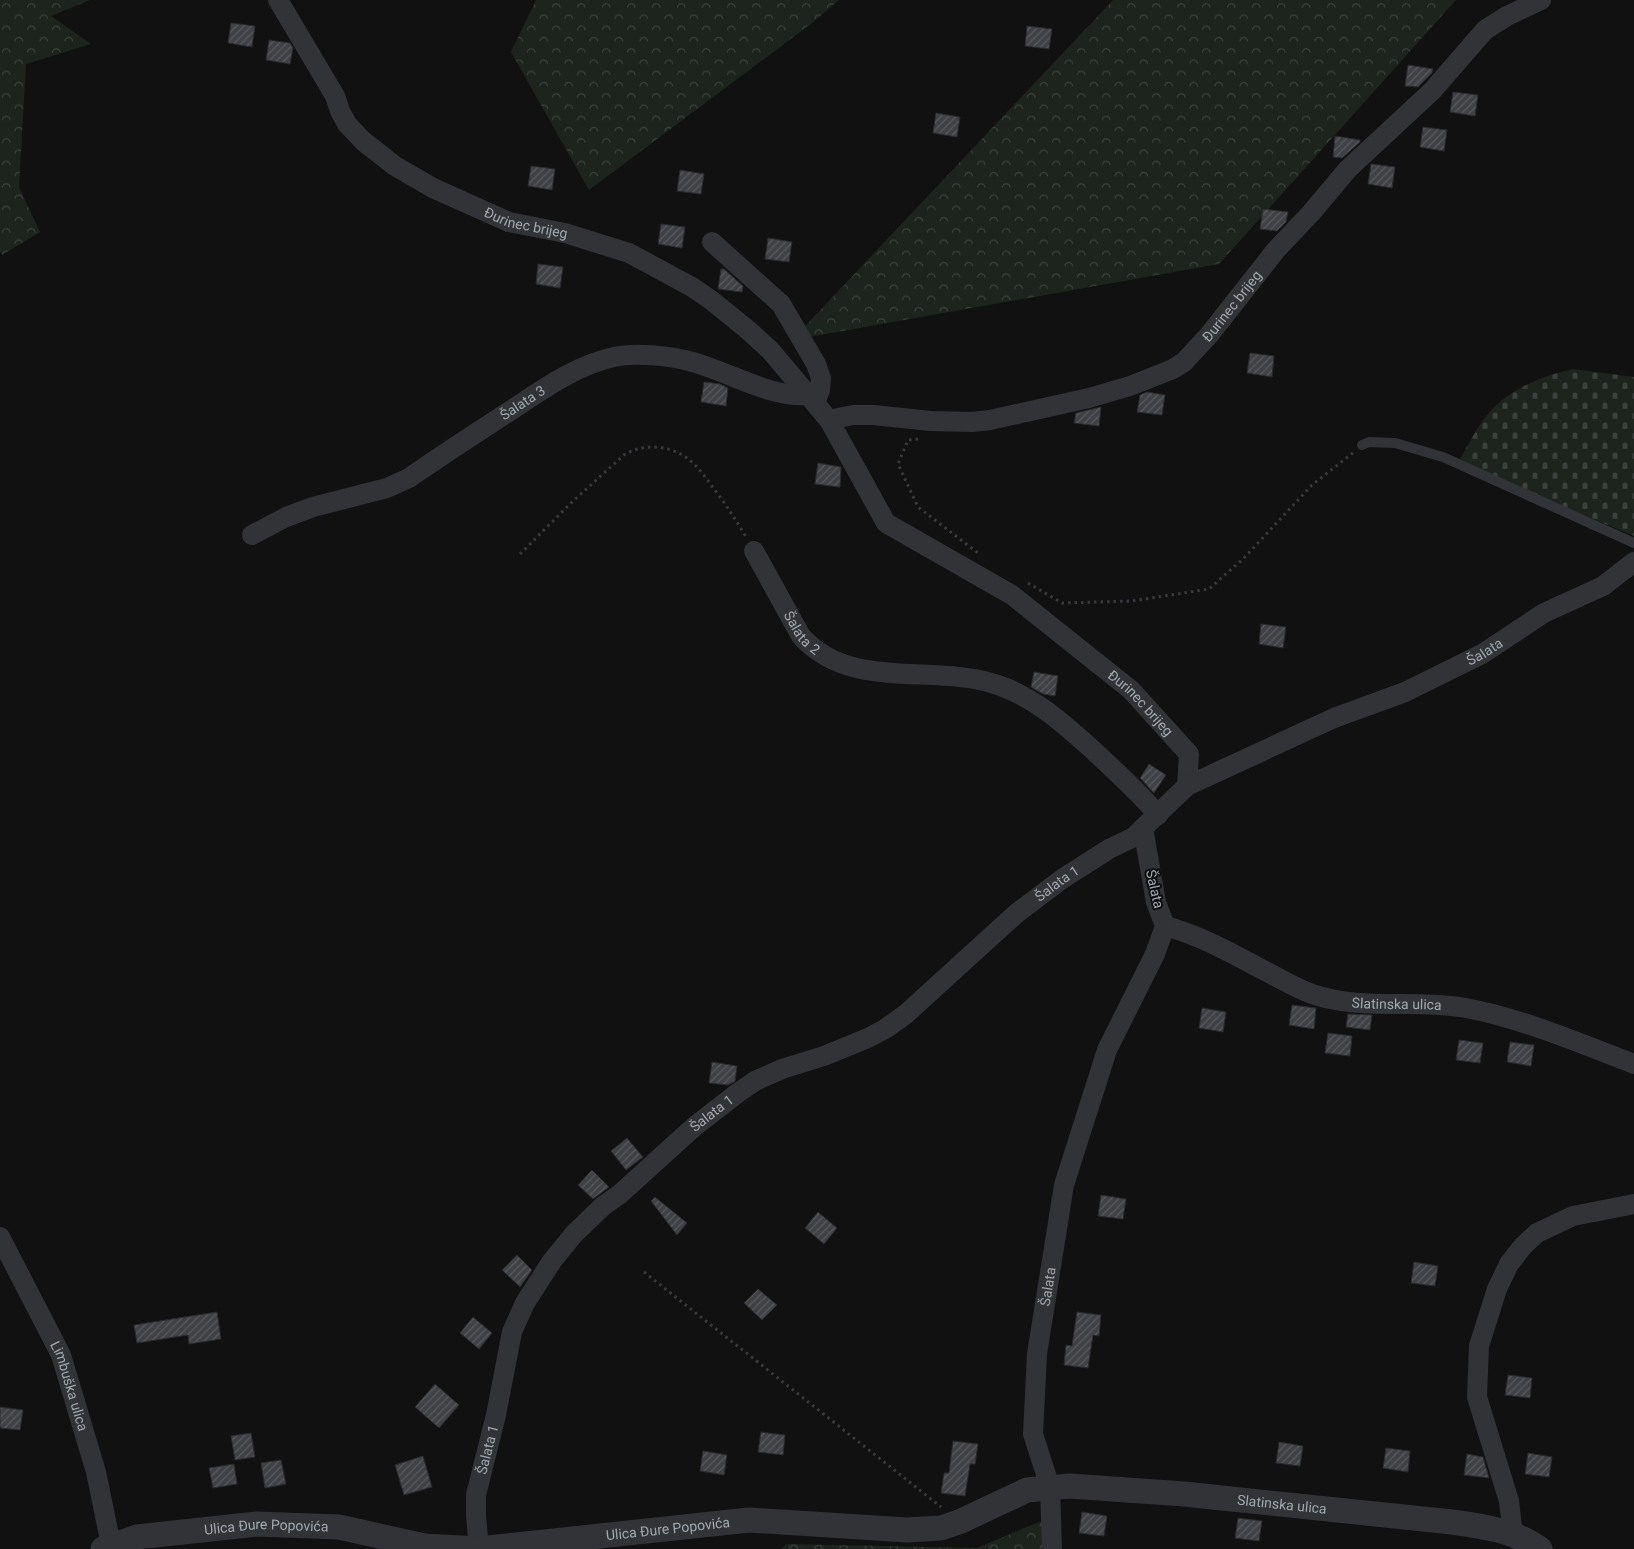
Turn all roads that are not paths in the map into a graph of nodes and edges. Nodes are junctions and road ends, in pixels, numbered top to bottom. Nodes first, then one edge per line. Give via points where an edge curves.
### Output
1 (278, 0) edge
2 (1541, 0) edge
3 (712, 242) dead end
4 (812, 399) junction
5 (829, 420) junction
6 (1362, 445) road end
7 (252, 535) dead end
8 (1634, 543) edge
9 (754, 551) road end
10 (1634, 562) edge
11 (1187, 786) junction
12 (1158, 815) junction
13 (1143, 828) junction
14 (1165, 926) junction
15 (1634, 1064) edge
16 (1634, 1204) edge
17 (0, 1237) edge
18 (1050, 1487) junction
19 (1513, 1536) junction
20 (107, 1547) edge
21 (479, 1549) edge
22 (1052, 1549) edge
23 (1540, 1549) edge

1 - 4 street, Đurinec brijeg via 348,124 394,166 433,188 509,222 565,233 628,253 692,287 748,330
2 - 5 street, Đurinec brijeg via 1485,30 1432,91 1348,169 1270,258 1209,335 1173,369 1089,398 990,420 931,421 873,414
3 - 4 street via 781,304 821,378 820,390
4 - 5 street, Đurinec brijeg
4 - 7 street, Šalata 3 via 776,392 690,361 656,356 616,356 584,367 541,391 409,478 387,488 313,507
5 - 11 street, Đurinec brijeg via 886,523 1012,594 1130,690 1189,754
6 - 8 lane via 1369,442 1395,443 1443,457
9 - 12 street, Šalata 2 via 801,636 819,653 840,664 868,670 971,678 1011,689 1051,713 1139,792
10 - 11 street, Šalata via 1602,586 1544,613 1482,654 1404,692 1334,718
11 - 12 street, Šalata
12 - 13 street, Šalata
13 - 14 street, Šalata via 1156,902
13 - 21 street, Šalata 1 via 1134,837 1062,879 1017,913 886,1029 824,1056 782,1069 739,1092 695,1126 574,1234 525,1303 512,1332 476,1495
14 - 15 street, Slatinska ulica via 1210,942 1311,994 1360,1004 1466,1008 1532,1025
14 - 18 street, Šalata via 1155,954 1107,1050 1064,1185 1037,1354 1033,1425
16 - 19 street via 1573,1216 1536,1233 1509,1264 1497,1289 1479,1346 1477,1397 1509,1501
17 - 20 street, Limbuška ulica via 61,1355 96,1472
18 - 19 street, Slatinska ulica via 1184,1494 1422,1519 1484,1526
18 - 21 street, Ulica Đure Popovića via 1027,1490 941,1528 907,1530 749,1520
18 - 22 street, Šalata
19 - 23 street, Slatinska ulica
20 - 21 street, Ulica Đure Popovića via 137,1537 257,1524 339,1527 424,1546

